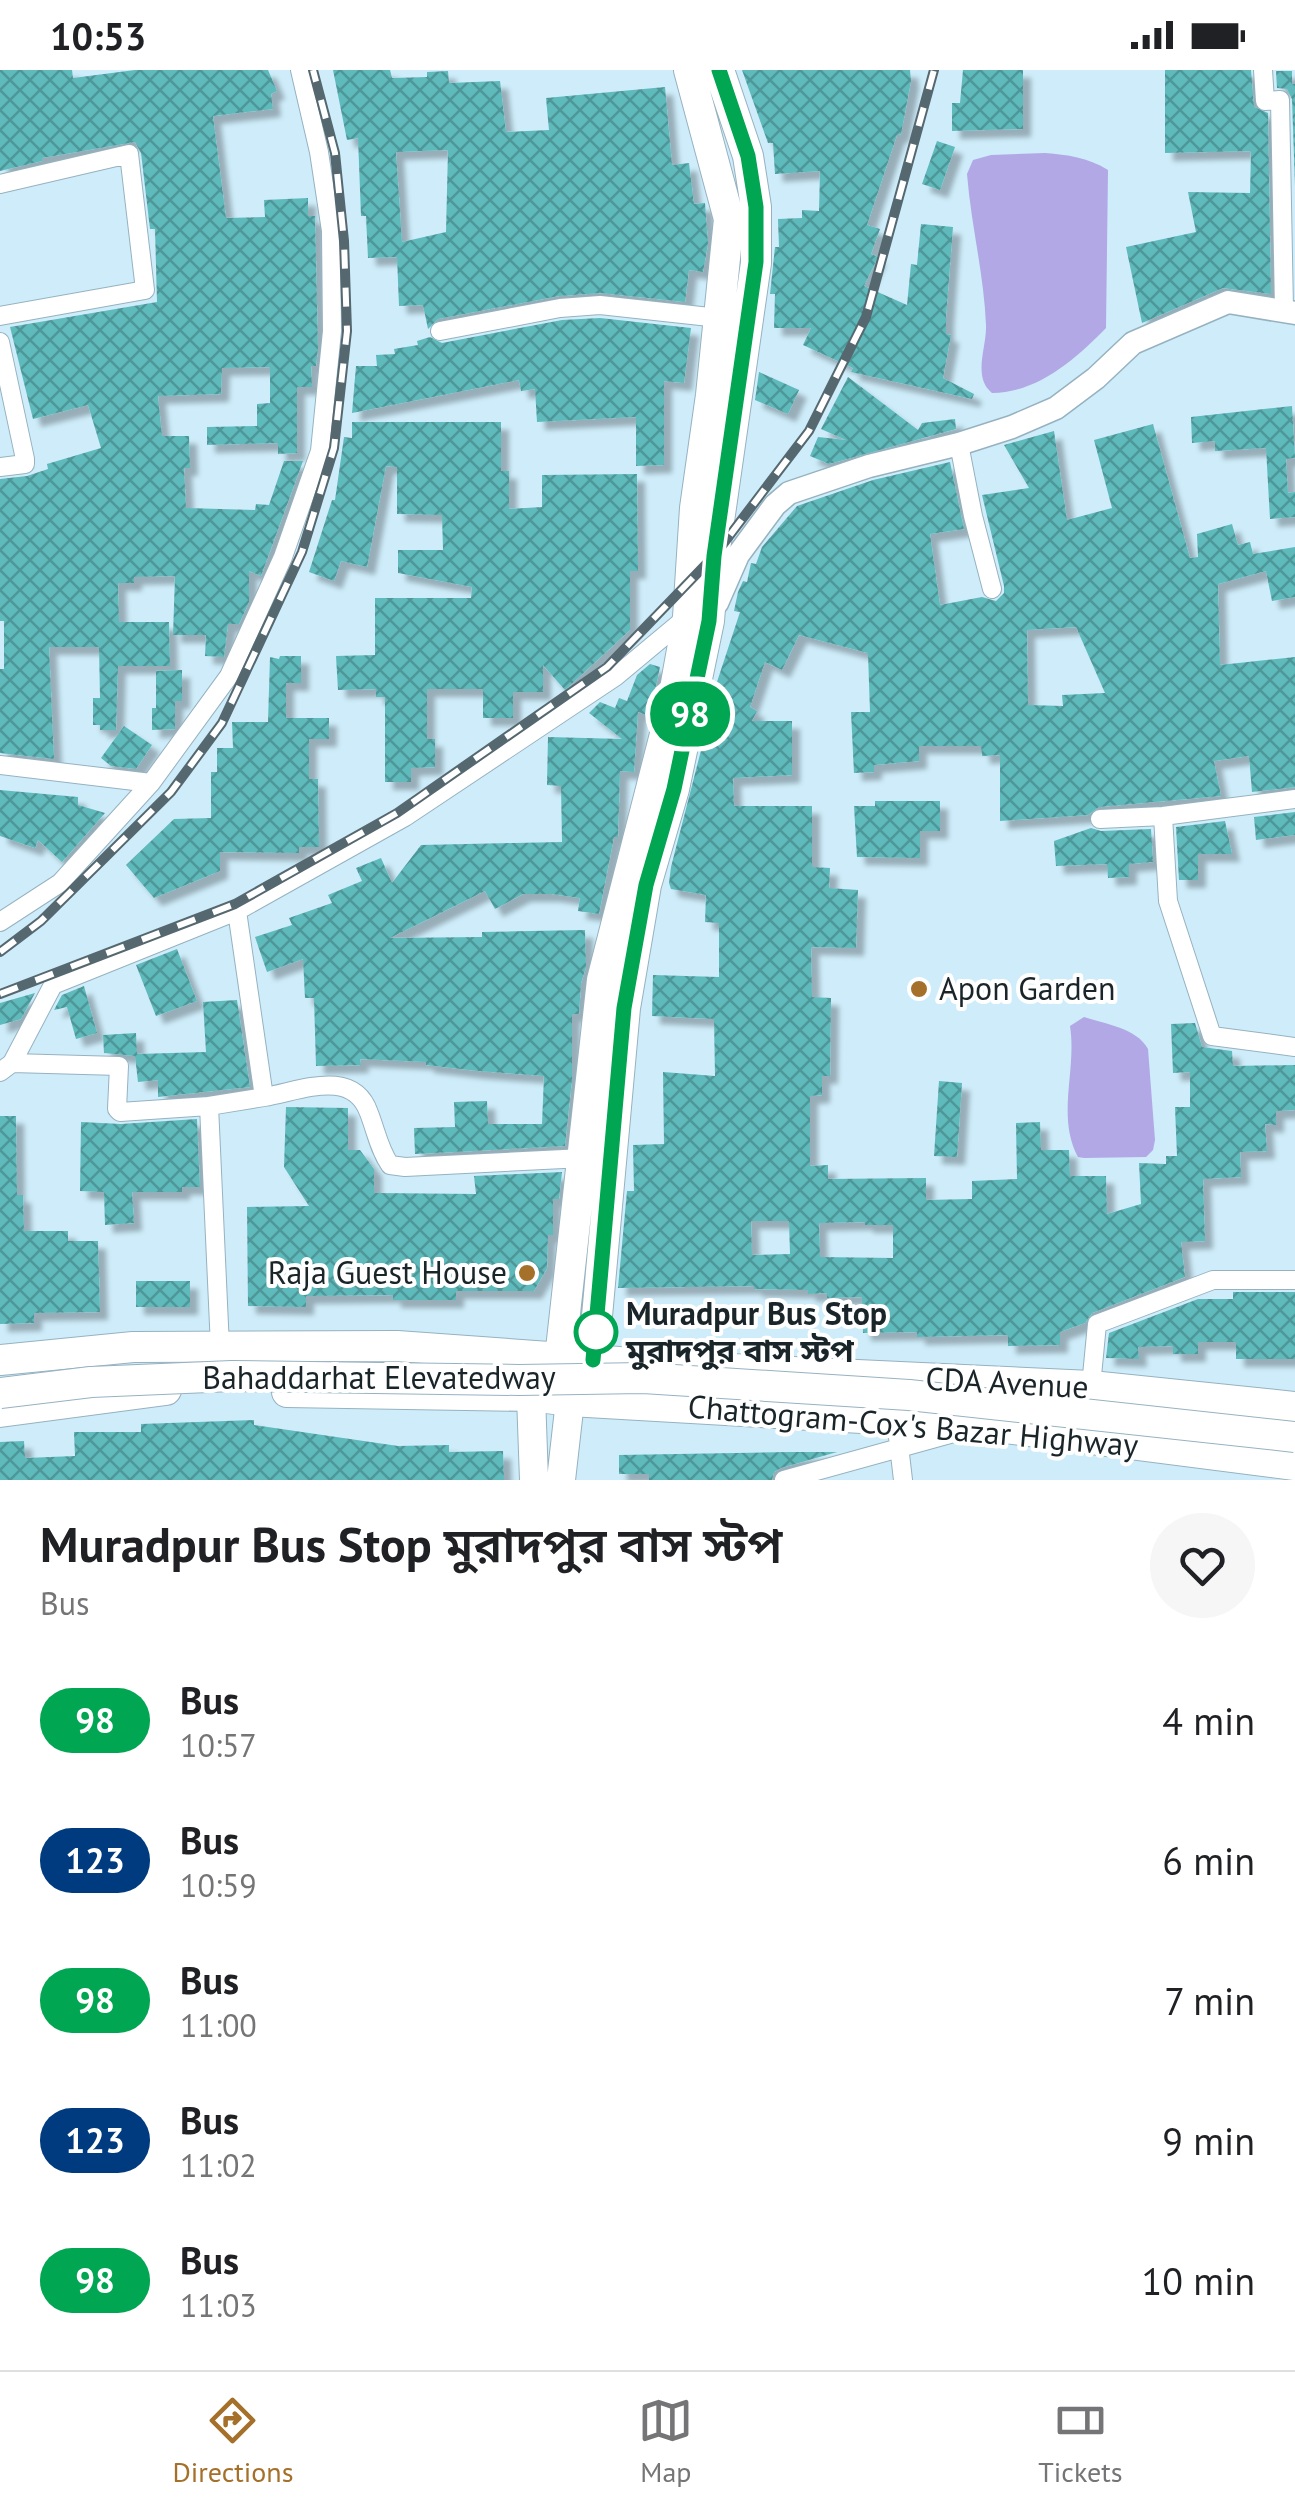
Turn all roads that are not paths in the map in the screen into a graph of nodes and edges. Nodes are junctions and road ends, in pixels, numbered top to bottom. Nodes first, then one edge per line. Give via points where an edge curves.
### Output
1 (300, 70) edge
2 (688, 70) edge
3 (719, 70) edge
4 (1263, 70) edge
5 (0, 184) edge
6 (1290, 311) edge
7 (0, 316) edge
8 (719, 318) junction
9 (440, 331) dead end
10 (0, 342) edge
11 (960, 444) junction
12 (0, 467) edge
13 (992, 589) dead end
14 (698, 619) junction
15 (0, 765) edge
16 (151, 783) junction
17 (1295, 799) edge
18 (1164, 816) junction
19 (1100, 819) dead end
20 (237, 910) junction
21 (0, 922) edge
22 (1295, 1046) edge
23 (6, 1068) edge
24 (264, 1097) junction
25 (209, 1106) junction
26 (584, 1158) junction
27 (1295, 1280) edge
28 (220, 1347) junction
29 (560, 1358) junction
30 (0, 1360) edge
31 (593, 1360) junction
32 (1092, 1378) junction
33 (985, 1381) junction
34 (0, 1382) edge
35 (0, 1393) edge
36 (530, 1396) junction
37 (570, 1401) junction
38 (1295, 1407) edge
39 (0, 1412) edge
40 (896, 1420) junction
41 (1295, 1422) edge
42 (982, 1425) junction
43 (1295, 1437) edge
44 (1295, 1465) edge
45 (534, 1480) edge
46 (561, 1480) edge
47 (784, 1480) edge
48 (903, 1480) edge

1 - 16 street via 332,230 332,332 320,451 283,557 229,676
2 - 8 highway via 729,219
3 - 14 highway via 748,156 756,262 714,556
4 - 6 street via 1265,101 1280,100
5 - 7 street via 129,154 145,290
6 - 11 street via 1228,302 1133,344 1056,408
8 - 9 street via 600,305
8 - 14 highway via 695,508
10 - 12 street via 25,459
11 - 13 street
11 - 14 street via 790,493 775,504
14 - 20 street via 404,818
14 - 26 highway via 602,980
14 - 31 highway via 674,789 646,885 624,1008
15 - 16 street
16 - 21 street via 60,884
17 - 18 street
18 - 19 street
18 - 22 street via 1168,901 1212,1036
20 - 23 street via 54,985
20 - 24 street
23 - 25 street via 119,1066 120,1112
24 - 25 street
24 - 26 street via 340,1084 354,1088 390,1165
25 - 28 street
26 - 29 highway
27 - 32 street via 1213,1280 1097,1324
28 - 29 highway, CDA Avenue via 398,1346
28 - 30 highway, CDA Avenue
29 - 31 highway, CDA Avenue
31 - 33 highway, CDA Avenue
32 - 33 highway, CDA Avenue
32 - 38 highway, CDA Avenue
33 - 42 highway
34 - 41 highway, Bahaddarhat Elevatedway via 221,1365 632,1368 898,1384
35 - 43 highway, Bahaddarhat Elevatedway, bridge via 232,1376 643,1378 909,1395
36 - 37 highway, Chattogram-Cox's Bazar Highway
36 - 39 highway via 170,1390
36 - 45 main road
37 - 40 highway, Chattogram-Cox's Bazar Highway
37 - 46 main road
40 - 42 highway, Chattogram-Cox's Bazar Highway
40 - 48 street
42 - 44 highway, Chattogram-Cox's Bazar Highway
42 - 47 street

